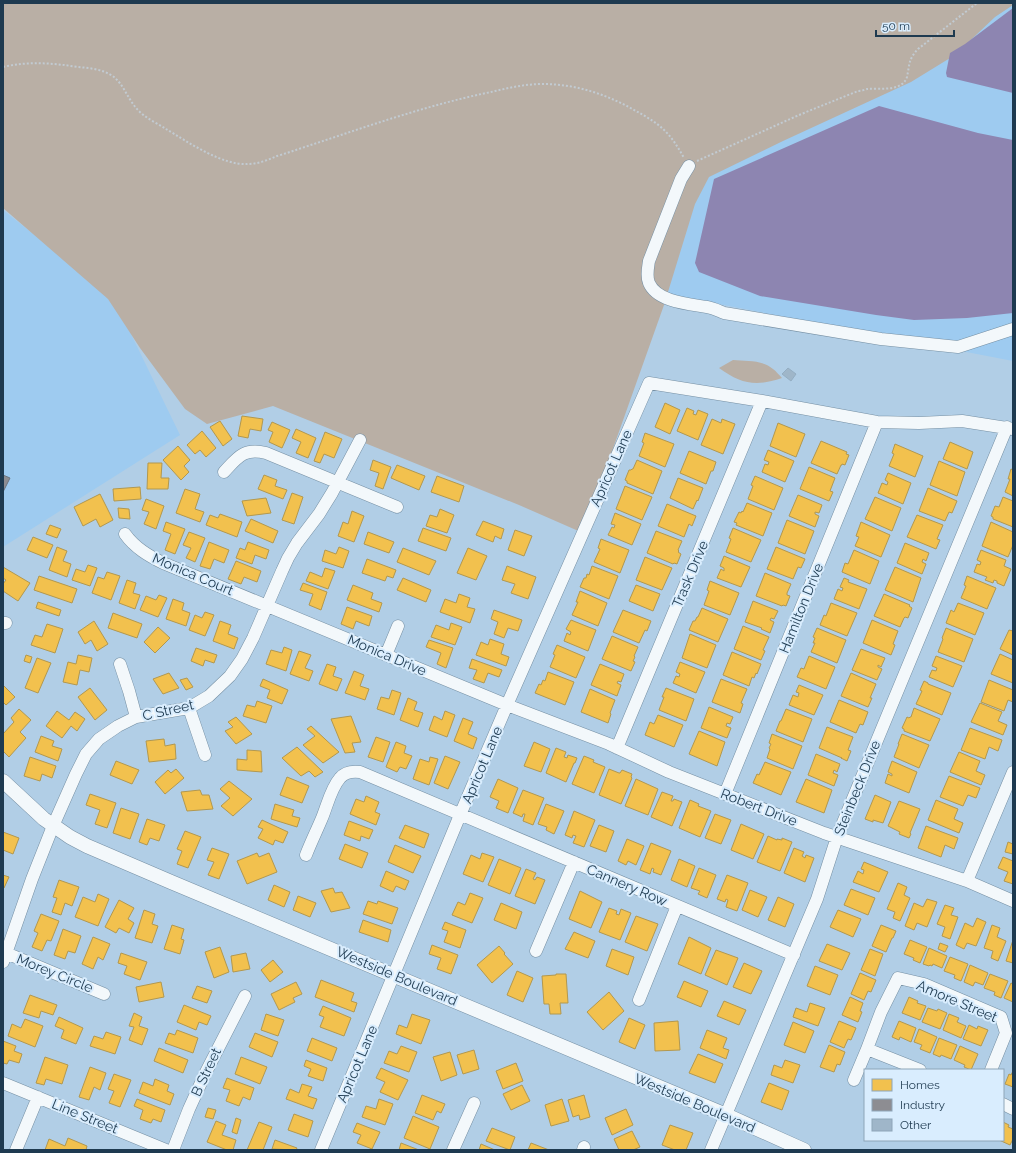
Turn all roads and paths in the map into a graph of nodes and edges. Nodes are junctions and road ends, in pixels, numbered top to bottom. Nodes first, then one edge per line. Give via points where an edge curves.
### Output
1 (977, 3) edge
2 (3, 67) edge
3 (689, 166) junction
4 (1013, 329) edge
5 (762, 401) junction
6 (877, 422) junction
7 (1010, 428) edge
8 (360, 440) dead end
9 (224, 472) dead end
10 (338, 483) junction
11 (397, 507) dead end
12 (125, 534) dead end
13 (267, 605) junction
14 (398, 626) dead end
15 (386, 655) junction
16 (120, 664) dead end
17 (507, 705) junction
18 (189, 708) junction
19 (136, 717) junction
20 (617, 748) junction
21 (205, 755) dead end
22 (1013, 772) edge
23 (3, 781) edge
24 (725, 794) junction
25 (460, 815) junction
26 (53, 826) junction
27 (837, 837) junction
28 (306, 855) dead end
29 (574, 862) junction
30 (967, 881) junction
31 (1013, 901) edge
32 (677, 906) junction
33 (536, 951) dead end
34 (794, 955) junction
35 (5, 957) edge
36 (394, 975) junction
37 (104, 994) dead end
38 (244, 996) dead end
39 (639, 1000) dead end
40 (868, 1049) junction
41 (918, 1069) edge
42 (991, 1069) edge
43 (854, 1080) dead end
44 (3, 1083) edge
45 (38, 1098) junction
46 (474, 1103) dead end
47 (1004, 1104) edge
48 (1013, 1109) edge
49 (726, 1115) junction
50 (16, 1150) edge
51 (166, 1150) edge
52 (173, 1150) edge
53 (322, 1150) edge
54 (453, 1150) edge
55 (712, 1150) edge
56 (804, 1150) edge

1 - 3 path via 912,55 906,77 897,87 858,91 697,160
2 - 3 path via 48,63 107,72 118,80 133,105 142,114 215,156 241,165 261,162 429,107 518,86 543,84 572,86 596,92 650,118 667,133
3 - 4 street via 647,272 652,288 660,295 676,302 724,313 881,339 958,348
5 - 6 street
5 - 17 street, Apricot Lane via 649,383
5 - 20 street, Trask Drive
6 - 7 street via 962,421
6 - 24 street, Hamilton Drive
7 - 27 street, Steinbeck Drive
8 - 10 street, C Street
9 - 10 street via 244,453 258,451
10 - 11 street
10 - 13 street, C Street via 288,558
12 - 13 street, Monica Court via 137,548 163,563
13 - 15 street, Monica Drive
13 - 18 street, C Street via 253,638 230,676 209,696
14 - 15 street
15 - 17 street, Monica Drive
16 - 19 street
17 - 20 street, Robert Drive
17 - 25 street, Apricot Lane
18 - 19 street, C Street
18 - 21 street
19 - 26 street, C Street via 110,730 92,746
20 - 24 street, Robert Drive
22 - 30 street
23 - 26 street, Westside Boulevard
24 - 27 street, Robert Drive
25 - 28 street, Cannery Row via 360,772 349,772 337,782
25 - 29 street, Cannery Row
25 - 36 street, Apricot Lane
26 - 35 street, C Street
26 - 36 street, Westside Boulevard via 87,846
27 - 30 street, Robert Drive
27 - 34 street, Steinbeck Drive via 817,899
29 - 32 street, Cannery Row
29 - 33 street
30 - 31 street, Robert Drive
32 - 34 street, Cannery Row
32 - 39 street
34 - 49 street, Steinbeck Drive
35 - 37 street, Morey Circle
36 - 49 street, Westside Boulevard
36 - 53 street, Apricot Lane
38 - 52 street, B Street via 205,1074
40 - 41 street
40 - 42 street, Amore Street via 881,1012 898,978 924,984 1001,1017 1006,1033
40 - 43 street, Amore Street
44 - 45 street, Line Street
45 - 50 street
45 - 51 street, Line Street
46 - 54 street
47 - 48 street
49 - 55 street, Steinbeck Drive
49 - 56 street, Westside Boulevard

